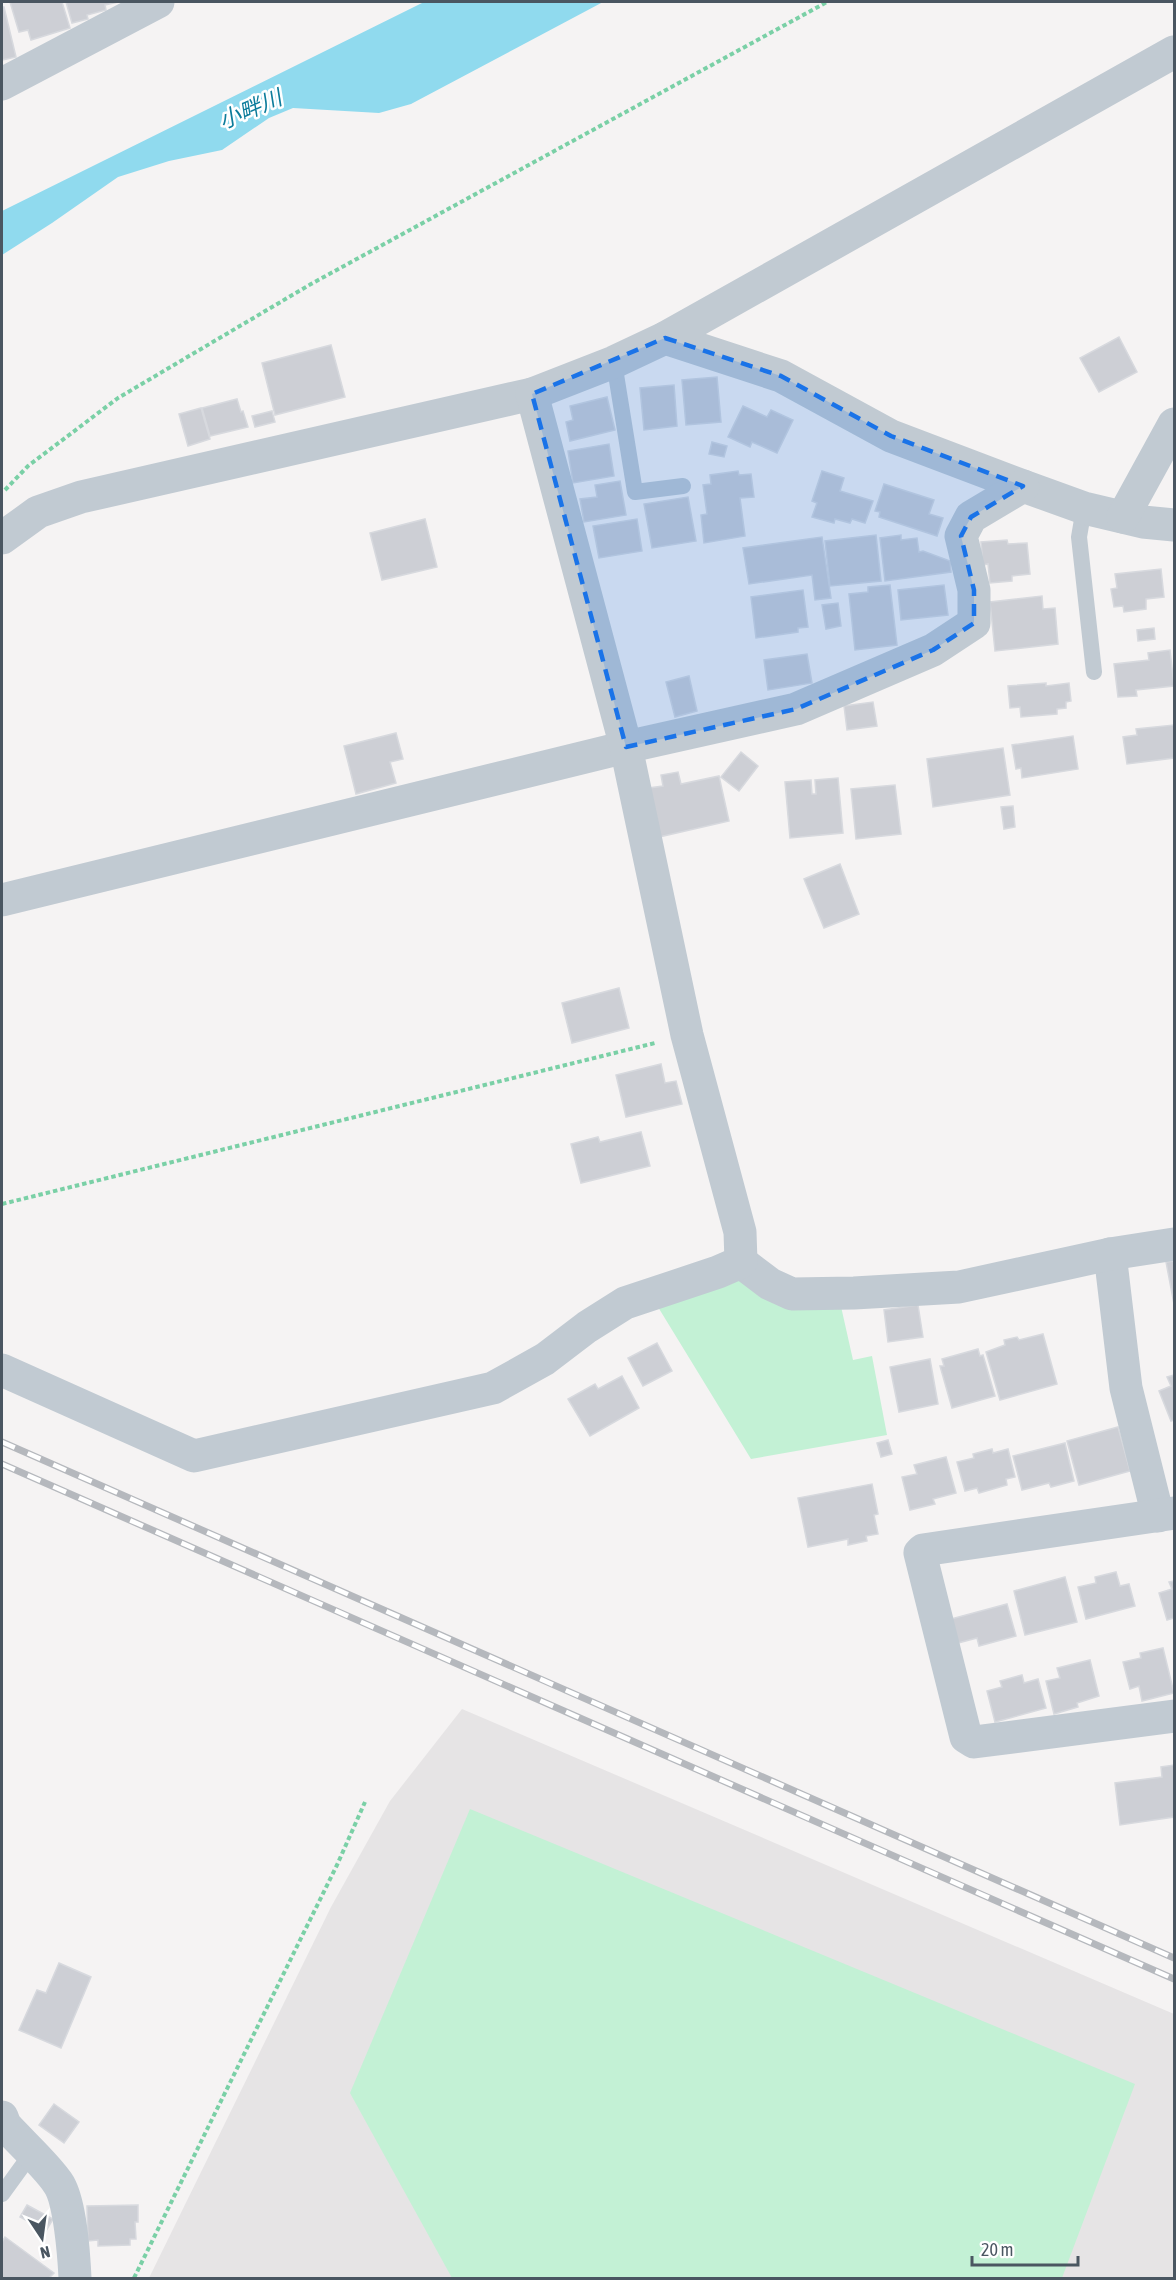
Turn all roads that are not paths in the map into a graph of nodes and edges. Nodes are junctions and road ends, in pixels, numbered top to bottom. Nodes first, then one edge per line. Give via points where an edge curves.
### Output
1 (158, 2) edge
2 (1174, 52) edge
3 (2, 84) edge
4 (665, 338) junction
5 (614, 362) junction
6 (532, 394) junction
7 (1174, 424) edge
8 (683, 486) dead end
9 (1023, 486) junction
10 (1084, 508) junction
11 (1123, 516) junction
12 (1174, 525) edge
13 (2, 538) edge
14 (1094, 672) dead end
15 (626, 747) junction
16 (2, 900) edge
17 (1174, 1244) edge
18 (1110, 1254) junction
19 (741, 1262) junction
20 (2, 1370) edge
21 (1166, 1515) edge
22 (1174, 1716) edge
23 (2, 2117) edge
24 (30, 2154) junction
25 (2, 2194) edge
26 (75, 2278) edge

1 - 3 street
2 - 4 street
4 - 5 street
4 - 9 street via 781,376 891,436
5 - 6 street
5 - 8 lane via 635,492
6 - 13 street via 81,497 38,512
6 - 15 street
7 - 11 street
9 - 10 street
9 - 15 street via 971,517 961,536 974,590 974,623 949,640 796,708
10 - 11 street
10 - 14 lane via 1079,537
11 - 12 street
15 - 16 street
15 - 19 street via 687,1035 740,1232
17 - 18 street
18 - 19 street via 959,1287 854,1293 792,1294 770,1284
18 - 21 street via 1126,1388
19 - 20 street via 625,1303 545,1359 493,1388 194,1456
21 - 22 street via 920,1553 966,1737 974,1742
23 - 24 street
24 - 25 lane
24 - 26 street via 60,2184

